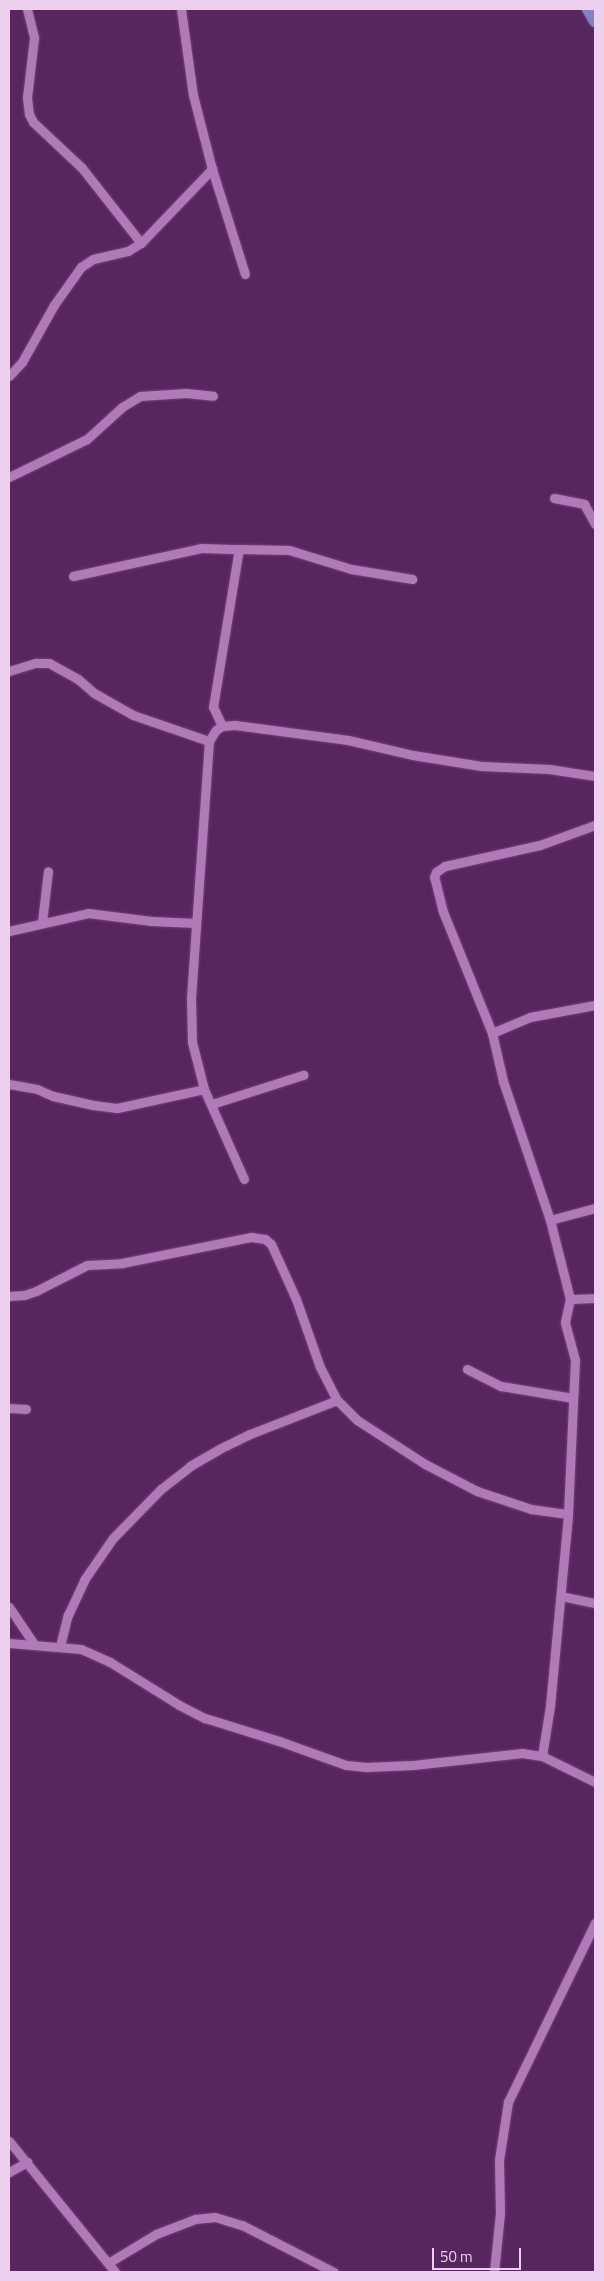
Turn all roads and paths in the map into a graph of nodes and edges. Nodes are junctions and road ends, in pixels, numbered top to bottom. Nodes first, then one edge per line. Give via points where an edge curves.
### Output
1 (27, 9) edge
2 (181, 9) edge
3 (588, 9) edge
4 (595, 22) edge
5 (212, 169) junction
6 (141, 244) junction
7 (245, 274) dead end
8 (9, 376) edge
9 (212, 396) dead end
10 (9, 477) edge
11 (554, 498) dead end
12 (595, 524) edge
13 (239, 550) junction
14 (72, 576) dead end
15 (412, 579) dead end
16 (9, 671) edge
17 (222, 726) junction
18 (209, 742) junction
19 (595, 776) edge
20 (595, 825) edge
21 (48, 871) dead end
22 (42, 922) junction
23 (196, 923) junction
24 (9, 931) edge
25 (595, 1005) edge
26 (492, 1033) junction
27 (303, 1075) dead end
28 (9, 1084) edge
29 (204, 1089) junction
30 (212, 1104) junction
31 (244, 1179) dead end
32 (595, 1208) edge
33 (550, 1220) junction
34 (9, 1296) edge
35 (595, 1298) edge
36 (570, 1299) junction
37 (466, 1369) dead end
38 (572, 1398) junction
39 (337, 1400) junction
40 (9, 1408) edge
41 (26, 1409) dead end
42 (568, 1514) junction
43 (561, 1596) junction
44 (595, 1603) edge
45 (9, 1607) edge
46 (9, 1643) edge
47 (34, 1644) junction
48 (60, 1646) junction
49 (542, 1756) junction
50 (595, 1782) edge
51 (595, 1923) edge
52 (9, 2141) edge
53 (27, 2162) junction
54 (9, 2172) edge
55 (108, 2263) junction
56 (115, 2272) edge
57 (334, 2272) edge
58 (494, 2272) edge

1 - 6 street via 34,38 27,98 29,114 33,122 82,168
2 - 5 street via 193,95
3 - 4 main road
5 - 6 street
5 - 7 street
6 - 8 street via 81,267 69,281 22,362
9 - 10 street via 186,393 140,396 122,407 87,439
11 - 12 street via 584,504
13 - 14 street via 201,548
13 - 15 street via 288,550 351,569
13 - 17 street via 213,708
16 - 18 street via 36,663 49,664 133,715
17 - 18 street
17 - 19 street via 236,725 348,740 481,766 549,769
18 - 23 street
20 - 26 street via 540,845 446,866 436,872 434,877 443,912
21 - 22 street
22 - 23 street via 88,913
22 - 24 street
23 - 29 street via 192,1042
25 - 26 street via 530,1017
26 - 33 street via 503,1081
27 - 30 street
28 - 29 street via 117,1108
29 - 30 street
30 - 31 street
32 - 33 street
33 - 36 street
34 - 39 street via 36,1291 87,1265 122,1263 251,1237 265,1239 271,1244 296,1299 320,1366
35 - 36 street
36 - 38 street via 566,1322 574,1360
37 - 38 street via 501,1386
38 - 42 street
39 - 42 street via 357,1420 417,1459 477,1491 532,1509
39 - 48 street via 219,1449 161,1489 113,1538 84,1580 68,1615
40 - 41 street
42 - 43 street
43 - 44 street
43 - 49 street
45 - 47 street
46 - 47 street
47 - 48 street
48 - 49 street via 81,1650 110,1662 205,1718 346,1765 413,1765 522,1753
49 - 50 street
51 - 58 street via 508,2102 499,2160 500,2213
52 - 53 street
53 - 54 street
53 - 55 street
55 - 56 street
55 - 57 street via 156,2234 195,2219 215,2217 242,2225

